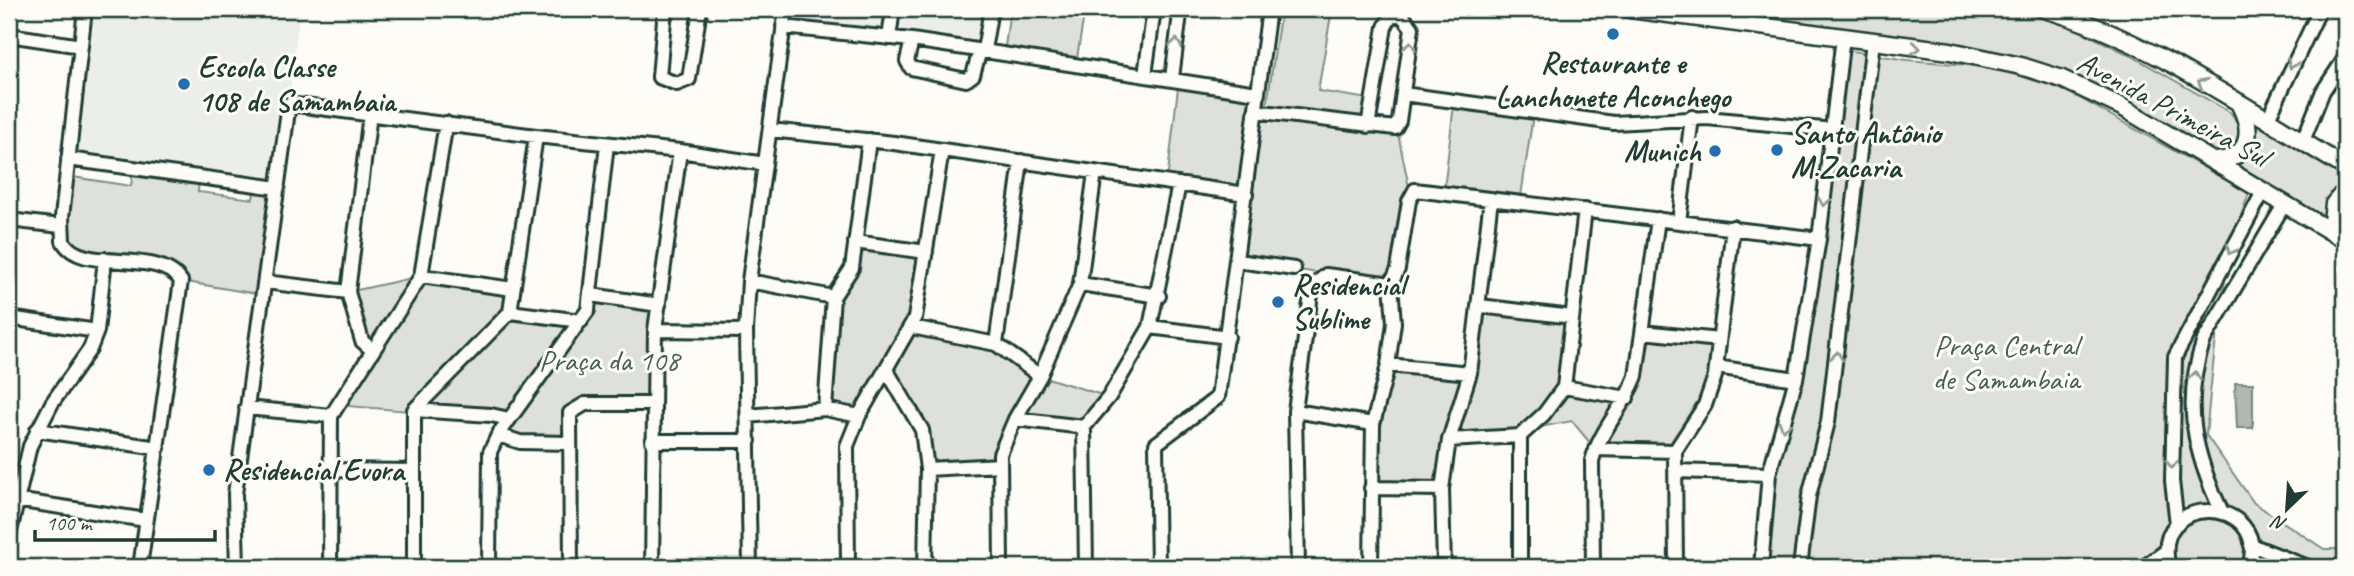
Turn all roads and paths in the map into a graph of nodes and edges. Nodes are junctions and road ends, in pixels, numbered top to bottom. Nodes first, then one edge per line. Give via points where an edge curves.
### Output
1 (85, 9) edge
2 (665, 9) edge
3 (700, 9) edge
4 (786, 9) edge
5 (893, 9) edge
6 (991, 9) edge
7 (1154, 9) edge
8 (1178, 9) edge
9 (1269, 9) edge
10 (1630, 9) edge
11 (2044, 9) edge
12 (2320, 9) edge
13 (1400, 11) edge
14 (783, 27) junction
15 (9, 35) edge
16 (889, 37) junction
17 (1843, 37) junction
18 (912, 40) junction
19 (1873, 41) junction
20 (81, 46) junction
21 (982, 50) junction
22 (2345, 58) edge
23 (1145, 75) junction
24 (1172, 78) junction
25 (1257, 93) junction
26 (1403, 94) junction
27 (2239, 104) junction
28 (1255, 111) junction
29 (370, 114) junction
30 (1692, 117) junction
31 (2267, 121) junction
32 (446, 123) junction
33 (1368, 126) junction
34 (1834, 130) junction
35 (770, 131) junction
36 (536, 136) junction
37 (869, 141) junction
38 (2303, 141) junction
39 (607, 144) junction
40 (942, 150) junction
41 (680, 151) junction
42 (68, 159) junction
43 (1021, 161) junction
44 (2216, 161) junction
45 (765, 164) junction
46 (2345, 167) edge
47 (1095, 172) junction
48 (1179, 184) junction
49 (278, 188) junction
50 (2264, 190) junction
51 (2345, 191) edge
52 (1246, 194) junction
53 (1492, 198) junction
54 (2285, 203) junction
55 (1585, 210) junction
56 (1658, 219) junction
57 (9, 220) edge
58 (1679, 222) junction
59 (61, 226) junction
60 (1733, 227) junction
61 (2331, 231) junction
62 (1819, 239) junction
63 (2345, 240) edge
64 (855, 242) junction
65 (926, 252) junction
66 (105, 259) junction
67 (1238, 261) junction
68 (1294, 269) dead end
69 (421, 276) junction
70 (749, 281) junction
71 (265, 282) junction
72 (1080, 284) junction
73 (1391, 284) junction
74 (513, 289) junction
75 (348, 292) junction
76 (591, 295) junction
77 (1159, 296) junction
78 (833, 297) junction
79 (659, 305) junction
80 (1480, 306) junction
81 (510, 312) junction
82 (1572, 317) junction
83 (9, 318) edge
84 (581, 321) junction
85 (912, 327) junction
86 (1150, 327) junction
87 (655, 330) junction
88 (97, 331) junction
89 (746, 331) junction
90 (1643, 332) junction
91 (1228, 337) junction
92 (1719, 340) junction
93 (996, 344) junction
94 (372, 350) junction
95 (1388, 365) junction
96 (1716, 367) junction
97 (886, 369) junction
98 (1470, 373) junction
99 (1041, 376) junction
100 (1797, 379) junction
101 (1564, 387) junction
102 (1627, 398) junction
103 (652, 404) junction
104 (246, 408) junction
105 (825, 409) junction
106 (414, 410) junction
107 (1295, 411) junction
108 (331, 416) junction
109 (748, 416) junction
110 (859, 416) junction
111 (509, 419) junction
112 (1015, 419) junction
113 (1373, 424) junction
114 (1084, 427) junction
115 (37, 430) junction
116 (498, 435) junction
117 (1520, 436) junction
118 (1449, 440) junction
119 (652, 441) junction
120 (749, 442) junction
121 (569, 443) junction
122 (158, 448) junction
123 (1595, 449) junction
124 (1675, 451) junction
125 (1000, 465) junction
126 (927, 469) junction
127 (330, 470) junction
128 (414, 471) junction
129 (1676, 471) junction
130 (1769, 474) junction
131 (1371, 488) junction
132 (1442, 489) junction
133 (14, 501) edge
134 (2222, 512) junction
135 (146, 520) junction
136 (2177, 524) junction
137 (9, 536) edge
138 (2251, 545) junction
139 (2166, 551) junction
140 (140, 567) edge
141 (237, 567) edge
142 (330, 567) edge
143 (414, 567) edge
144 (489, 567) edge
145 (571, 567) edge
146 (652, 567) edge
147 (750, 567) edge
148 (848, 567) edge
149 (925, 567) edge
150 (1001, 567) edge
151 (1086, 567) edge
152 (1158, 567) edge
153 (1298, 567) edge
154 (1371, 567) edge
155 (1444, 567) edge
156 (1520, 567) edge
157 (1592, 567) edge
158 (1676, 567) edge
159 (1761, 567) edge
160 (1800, 567) edge
161 (2144, 567) edge
162 (2169, 567) edge
163 (2249, 567) edge
164 (2308, 567) edge

1 - 20 street
2 - 3 street via 659,77 677,84 689,79
4 - 14 street
5 - 16 street
6 - 21 street
7 - 23 street
24 -> 8 street
9 - 25 street
10 - 17 main road, Avenida Primeira Sul
27 -> 11 main road, Avenida Primeira Sul via 2128,42
12 -> 31 street
26 -> 13 street via 1412,28
13 - 33 street via 1385,27
14 - 16 street
14 - 35 street
15 - 20 street
16 - 18 street
17 - 19 main road, Avenida Primeira Sul
17 - 34 street
18 - 21 street
18 - 21 street via 907,61 911,68 966,80 973,75
19 -> 44 main road, Avenida Primeira Sul via 1983,58 2062,79
160 -> 19 street via 1809,496 1828,422
20 - 42 street
21 - 23 street
22 - 38 street via 2323,91
23 - 24 street
24 - 25 street
25 - 28 street
26 - 30 street via 1614,123
26 - 33 street via 1395,128
27 - 31 main road, Avenida Primeira Sul
27 - 44 main road via 2249,124 2248,139 2238,155
28 - 33 street
28 - 52 street
29 - 32 street
29 - 49 street via 289,104
29 - 75 street
30 - 34 street
30 - 58 street
31 - 38 main road, Avenida Primeira Sul
32 - 36 street
32 - 69 street
34 -> 62 street
35 - 37 street
35 - 45 street
36 - 39 street
36 - 74 street
37 - 40 street
37 - 64 street
38 - 46 main road, Avenida Primeira Sul
39 - 41 street
39 - 76 street
40 - 43 street
40 - 65 street
41 - 45 street
41 - 79 street
42 - 49 street
42 - 59 street
43 - 47 street
43 - 93 street
44 - 50 main road, Avenida Primeira Sul
45 - 70 street
47 - 48 street
47 - 72 street
48 - 52 street
48 - 77 street
49 - 71 street
50 - 54 main road, Avenida Primeira Sul
50 -> 136 street via 2175,357 2172,481
51 - 61 main road via 2333,204
52 - 67 street
53 - 55 street
53 - 73 street via 1415,190
53 - 80 street
54 - 61 main road, Avenida Primeira Sul
134 -> 54 street via 2201,466 2194,426 2196,363 2204,340
55 - 56 street
55 - 82 street
56 - 58 street
56 - 90 street
57 - 59 street
58 - 60 street
59 - 66 street via 71,251
60 - 62 street
60 - 92 street
61 - 63 main road, Avenida Primeira Sul
62 - 100 street
64 - 65 street
64 - 78 street via 850,274
65 - 85 street
66 - 88 street
66 - 122 street via 164,267 181,281
67 - 68 street
67 - 91 street
69 - 74 street
69 - 94 street
70 - 78 street
70 - 89 street
71 - 75 street
71 - 104 street
72 - 77 street
72 - 99 street
73 - 95 street via 1394,323
73 - 107 street via 1326,275 1317,279 1309,303
74 - 81 street
75 - 94 street via 362,341
76 - 79 street
76 - 84 street
77 - 86 street
78 - 105 street
79 - 87 street
80 - 82 street
80 - 98 street
81 - 84 street
81 - 106 street
82 - 101 street
83 - 88 street
84 - 111 street
85 - 93 street
85 - 97 street
86 - 91 street
86 - 114 street via 1109,397
87 - 89 street
87 - 103 street
88 - 115 street
89 - 109 street
90 - 92 street
90 - 102 street via 1636,376
91 - 152 street via 1217,397 1156,444
92 - 96 street
93 - 99 street
94 - 108 street
95 - 98 street
95 - 113 street
96 - 100 street
96 - 124 street via 1705,405
97 - 110 street
97 - 126 street via 922,430
98 - 118 street
99 - 112 street
100 -> 130 street
101 - 102 street
101 - 117 street
102 - 123 street
103 - 119 street
103 - 121 street via 581,405 570,413
104 - 108 street
104 - 141 street via 235,494
105 - 109 street
105 - 110 street
106 - 111 street
106 - 128 street
107 - 113 street
107 - 153 street
108 - 127 street
109 - 120 street
110 - 148 street via 847,446
111 - 116 street
112 - 114 street
112 - 125 street via 1002,443
113 - 131 street
114 - 151 street
115 - 122 street
115 - 133 street
116 - 121 street via 520,442
116 - 144 street via 488,463
117 - 118 street
117 - 156 street
118 - 132 street
119 - 120 street
119 - 146 street
120 - 147 street
121 - 145 street
122 - 135 street
123 - 124 street
123 - 157 street
124 - 129 street
125 - 126 street
125 - 150 street
126 - 149 street
127 - 128 street
127 - 142 street
128 - 143 street
129 - 130 street
129 - 158 street
130 - 159 street
131 - 132 street
131 - 154 street
132 - 155 street
133 - 135 street
133 - 137 street
134 - 136 street via 2197,512
134 - 138 street via 2245,529
135 - 140 street
136 - 139 street
138 - 163 street
138 - 164 street
139 - 161 street
139 - 162 street

